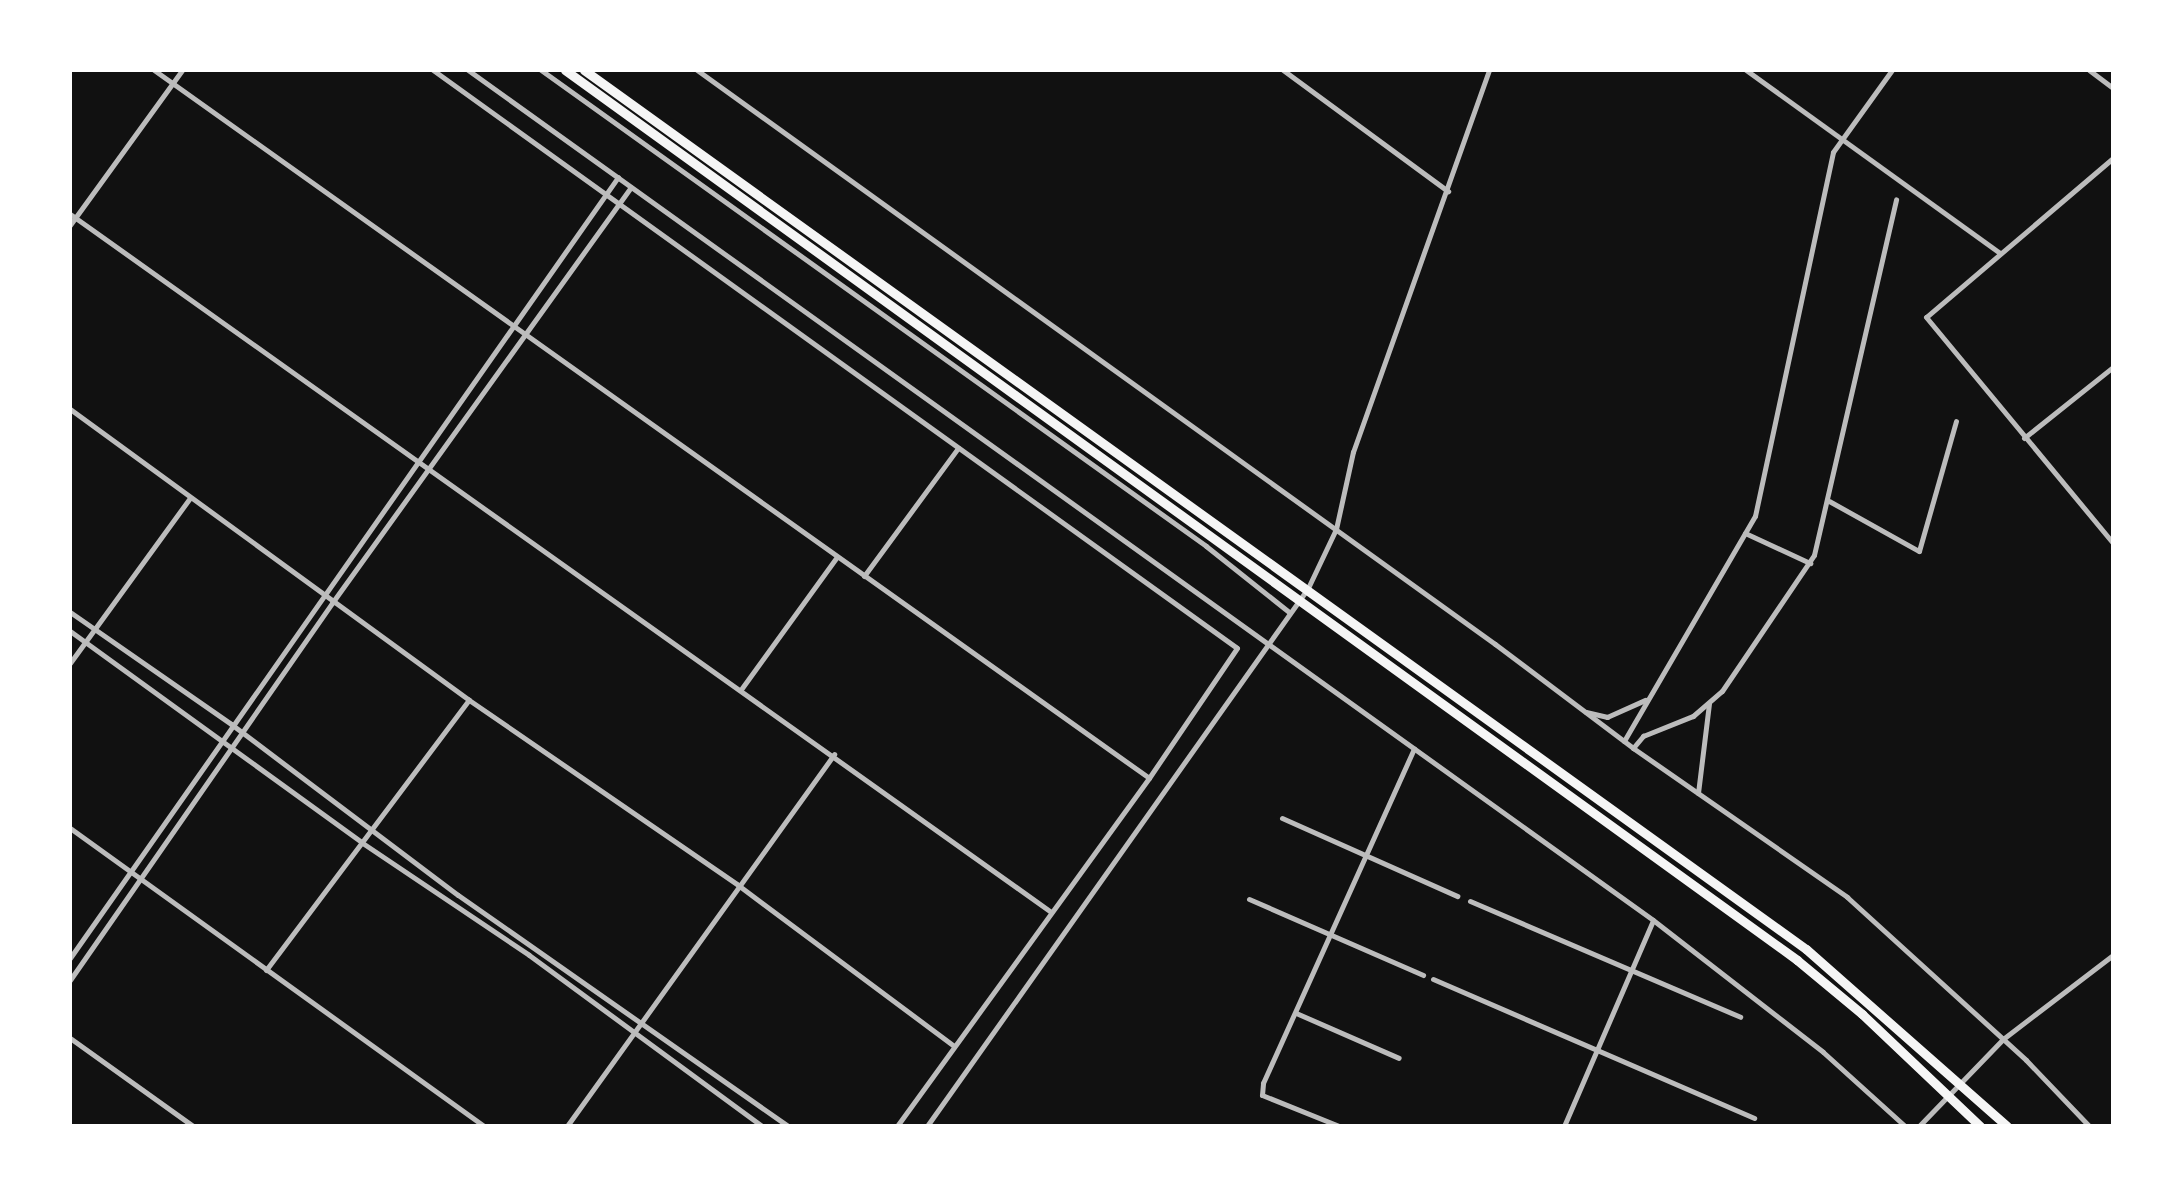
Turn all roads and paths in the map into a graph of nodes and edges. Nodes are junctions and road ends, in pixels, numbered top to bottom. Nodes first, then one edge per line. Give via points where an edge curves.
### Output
1 (154, 70) edge
2 (181, 70) edge
3 (433, 70) edge
4 (468, 70) edge
5 (541, 70) edge
6 (565, 70) edge
7 (584, 70) edge
8 (697, 70) edge
9 (1283, 70) edge
10 (1489, 70) edge
11 (1746, 70) edge
12 (1892, 70) edge
13 (2089, 70) edge
14 (172, 83) junction
15 (2113, 88) edge
16 (1841, 136) junction
17 (2113, 158) edge
18 (618, 177) junction
19 (631, 187) junction
20 (1448, 191) junction
21 (606, 193) junction
22 (1896, 200) dead end
23 (619, 202) junction
24 (72, 216) edge
25 (70, 225) edge
26 (2000, 253) junction
27 (514, 330) junction
28 (523, 336) junction
29 (2113, 367) edge
30 (70, 409) edge
31 (1956, 421) dead end
32 (2024, 438) junction
33 (958, 448) junction
34 (419, 461) junction
35 (431, 469) junction
36 (190, 498) junction
37 (1829, 501) junction
38 (1336, 529) junction
39 (1745, 533) junction
40 (2113, 543) edge
41 (837, 557) junction
42 (1810, 563) junction
43 (864, 576) junction
44 (1308, 588) junction
45 (325, 594) junction
46 (1300, 599) junction
47 (332, 603) junction
48 (70, 612) edge
49 (1290, 612) junction
50 (94, 629) junction
51 (70, 631) edge
52 (86, 641) junction
53 (1268, 643) junction
54 (70, 663) edge
55 (742, 688) junction
56 (1647, 698) junction
57 (469, 700) junction
58 (1709, 704) junction
59 (1583, 711) junction
60 (231, 724) junction
61 (242, 732) junction
62 (222, 738) junction
63 (1624, 741) junction
64 (232, 746) junction
65 (1414, 748) junction
66 (1633, 748) junction
67 (834, 754) junction
68 (1149, 778) junction
69 (1698, 793) junction
70 (1282, 818) dead end
71 (70, 828) edge
72 (370, 829) junction
73 (361, 842) junction
74 (1364, 856) junction
75 (129, 869) junction
76 (141, 878) junction
77 (738, 885) junction
78 (1457, 896) dead end
79 (1249, 899) dead end
80 (1470, 901) dead end
81 (1051, 912) junction
82 (1653, 919) junction
83 (1331, 933) junction
84 (2113, 955) edge
85 (70, 958) edge
86 (266, 970) junction
87 (1632, 971) junction
88 (1423, 975) dead end
89 (1433, 979) dead end
90 (70, 980) edge
91 (1296, 1013) junction
92 (1740, 1017) dead end
93 (642, 1023) junction
94 (633, 1035) junction
95 (70, 1038) edge
96 (2003, 1039) junction
97 (954, 1046) junction
98 (1600, 1050) junction
99 (1399, 1058) dead end
100 (1959, 1083) junction
101 (1950, 1094) junction
102 (1754, 1118) dead end
103 (475, 1123) edge
104 (193, 1126) edge
105 (484, 1126) edge
106 (568, 1126) edge
107 (762, 1126) edge
108 (788, 1126) edge
109 (897, 1126) edge
110 (927, 1126) edge
111 (1339, 1126) edge
112 (1564, 1126) edge
113 (1905, 1126) edge
114 (1919, 1126) edge
115 (1980, 1126) edge
116 (2007, 1126) edge
117 (2089, 1126) edge

1 - 14 street
2 - 14 street
3 - 21 street
4 - 18 street
5 - 49 street via 1206,546
6 - 46 highway
7 - 44 highway
8 - 38 street
9 - 20 street
10 - 20 street
11 - 16 street
12 - 16 street
13 - 15 street
14 - 24 street
14 - 27 street
16 - 26 street
16 - 39 street via 1824,188 1762,489
17 - 26 street
18 - 19 street
18 - 21 street
19 - 23 street
19 - 53 street
20 - 38 street via 1353,452
21 - 23 street
21 - 27 street
22 - 37 street
23 - 28 street
23 - 33 street
24 - 25 street
24 - 34 street
26 - 32 street via 1929,313 1927,321
27 - 28 street
27 - 34 street
28 - 35 street
28 - 41 street
29 - 32 street
30 - 36 street
31 - 37 street via 1919,551
32 - 40 street
33 - 43 street
33 - 68 street via 1237,648
34 - 35 street
34 - 45 street
35 - 47 street
35 - 55 street
36 - 45 street
36 - 50 street
37 - 42 street
38 - 44 street
38 - 59 street
39 - 42 street
39 - 56 street
41 - 43 street
41 - 55 street
42 - 58 street
43 - 68 street
44 - 46 street
44 - 100 highway via 1816,957
45 - 47 street
45 - 60 street
46 - 49 street
46 - 101 highway via 1797,960
47 - 57 street
47 - 61 street
48 - 50 street
49 - 53 street
50 - 52 street
50 - 60 street
51 - 52 street
52 - 54 street
52 - 62 street
53 - 65 street
53 - 110 street
55 - 67 street
56 - 59 street via 1607,717
56 - 63 street
57 - 72 street
57 - 77 street
58 - 66 street via 1693,716 1643,736
58 - 69 street
59 - 63 street
60 - 61 street
60 - 62 street
61 - 64 street
61 - 72 street
62 - 64 street
62 - 75 street
63 - 66 street
64 - 73 street
64 - 76 street
65 - 74 street
65 - 82 street
66 - 69 street
67 - 77 street
67 - 81 street
68 - 81 street
69 - 96 street via 1847,897
70 - 74 street
71 - 75 street
72 - 73 street
72 - 93 street
73 - 86 street
73 - 94 street via 529,955
74 - 78 street
74 - 83 street
75 - 76 street
75 - 85 street
76 - 86 street
76 - 90 street
77 - 93 street
77 - 97 street
79 - 83 street
80 - 87 street
81 - 97 street
82 - 87 street
82 - 113 street via 1823,1052
83 - 88 street
83 - 91 street
84 - 96 street
86 - 103 street
87 - 92 street
87 - 98 street
89 - 98 street
91 - 99 street
91 - 111 street via 1263,1083 1262,1095
93 - 94 street
93 - 108 street
94 - 106 street
94 - 107 street
95 - 104 street
96 - 100 street
96 - 117 street
97 - 109 street
98 - 102 street
98 - 112 street
100 - 101 street
100 - 116 highway
101 - 114 street
101 - 115 highway
103 - 105 street

